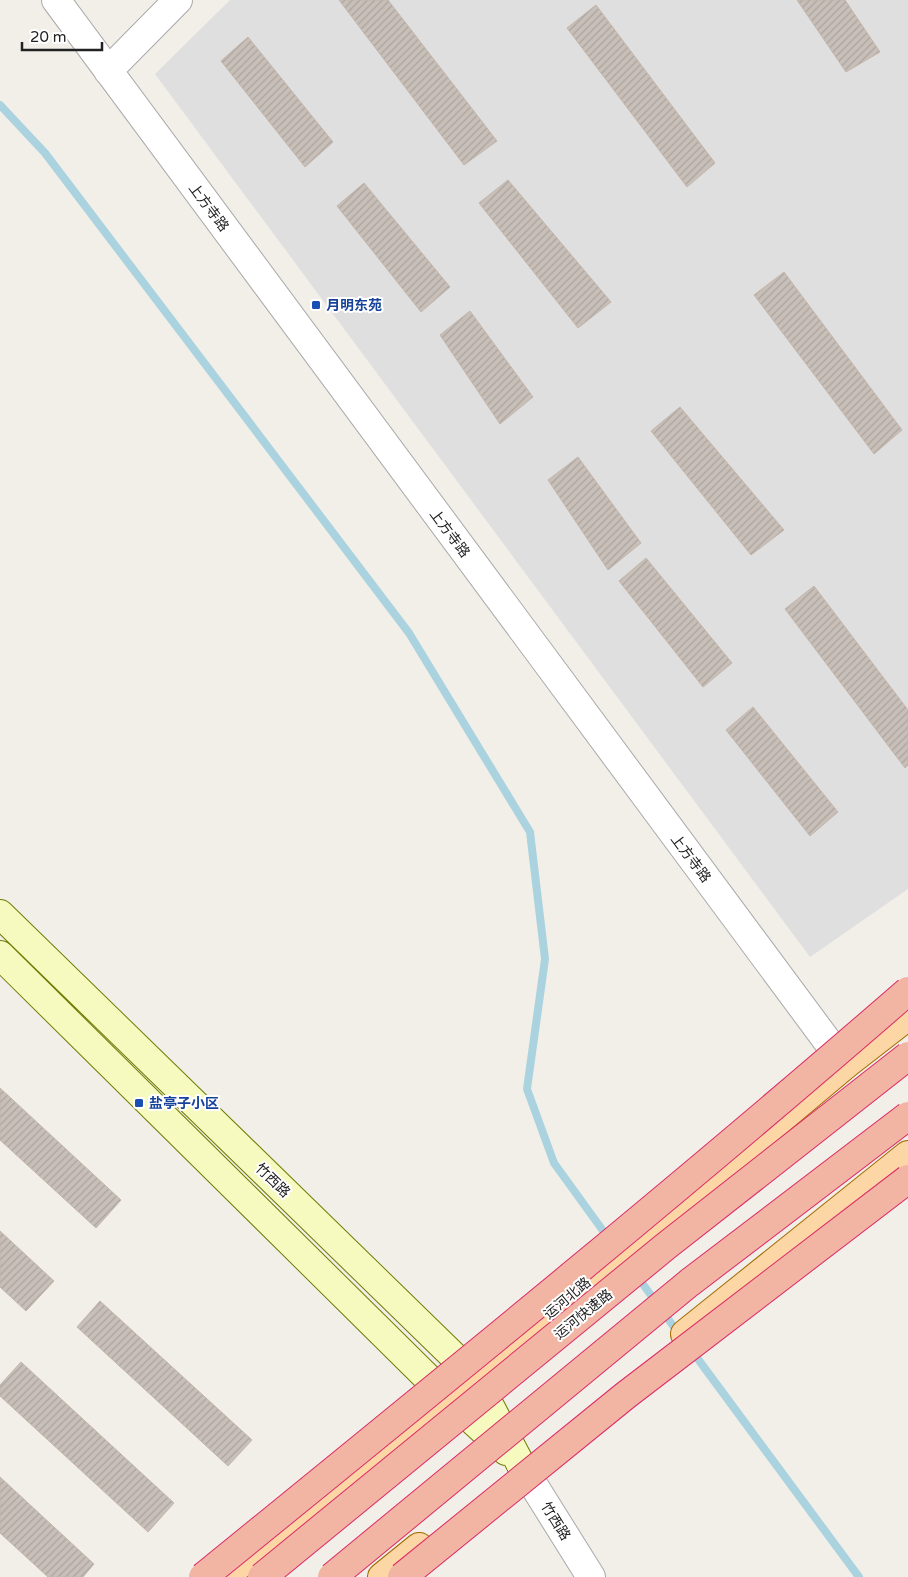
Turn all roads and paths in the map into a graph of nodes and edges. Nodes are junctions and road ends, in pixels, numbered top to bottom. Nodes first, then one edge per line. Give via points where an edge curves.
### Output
1 (56, 0) edge
2 (178, 0) edge
3 (108, 71) junction
4 (0, 914) edge
5 (0, 955) edge
6 (908, 991) edge
7 (908, 1016) edge
8 (908, 1056) edge
9 (845, 1065) junction
10 (908, 1116) edge
11 (908, 1155) edge
12 (908, 1179) edge
13 (474, 1376) junction
14 (448, 1398) junction
15 (521, 1465) junction
16 (202, 1577) edge
17 (224, 1577) edge
18 (262, 1577) edge
19 (332, 1577) edge
20 (382, 1577) edge
21 (402, 1577) edge
22 (591, 1577) edge

1 - 3 street, 上方寺路
2 - 3 street
3 - 9 street, 上方寺路
4 - 13 main road, 竹西路
5 - 14 main road, 竹西路
6 - 16 highway, bridge via 575,1274
7 - 9 main road, 运河北路
8 - 18 highway, 运河快速路, bridge via 666,1246
9 - 13 main road, 运河北路
10 - 19 highway, bridge via 689,1283
11 - 15 main road
12 - 21 highway, bridge via 626,1395
13 - 14 main road, 运河北路
13 - 15 main road, 竹西路
14 - 15 main road, 竹西路
14 - 17 main road, 运河北路
15 - 20 main road
15 - 22 street, 竹西路

